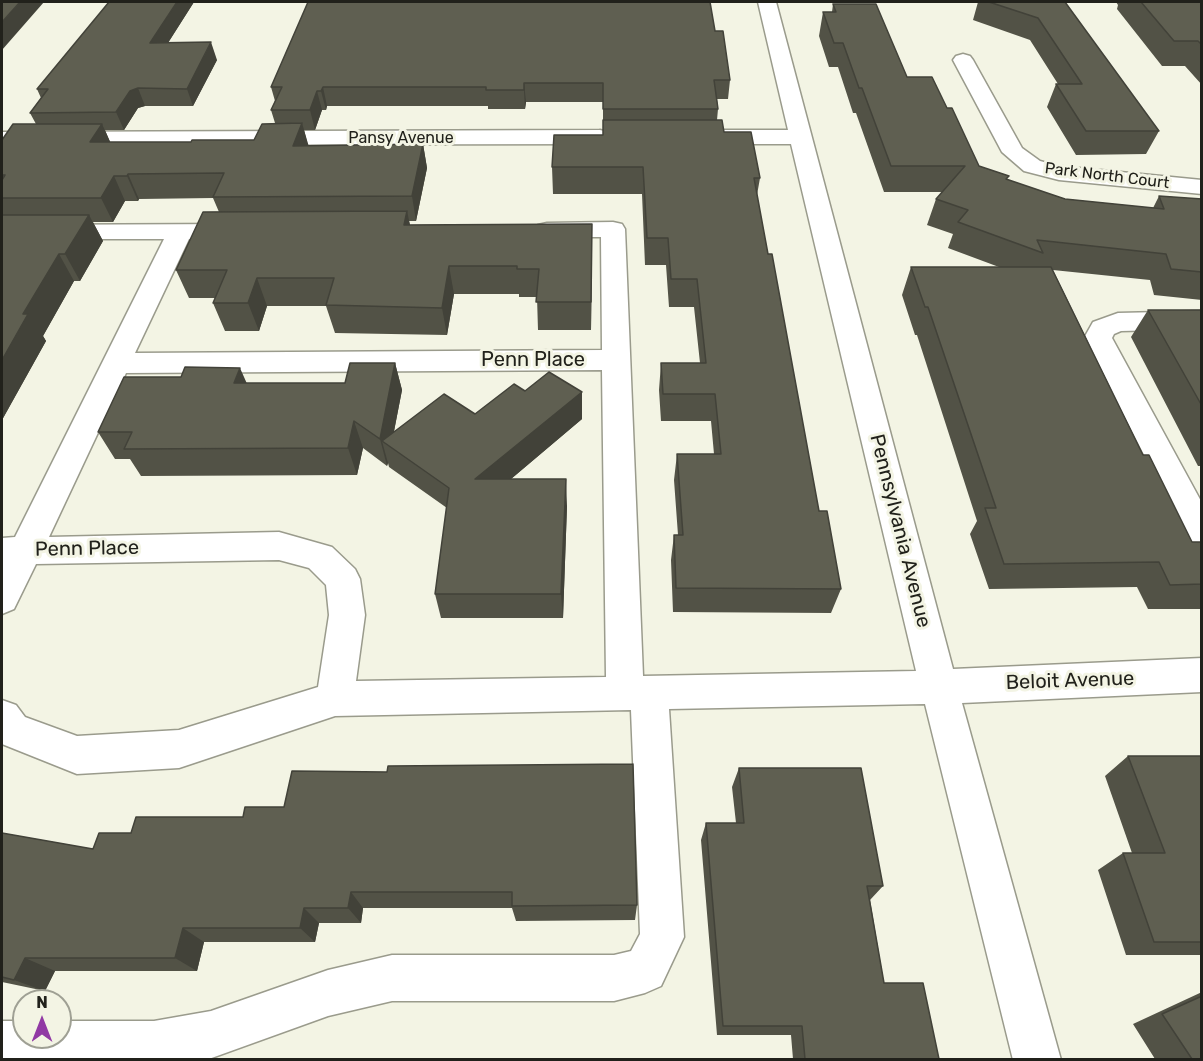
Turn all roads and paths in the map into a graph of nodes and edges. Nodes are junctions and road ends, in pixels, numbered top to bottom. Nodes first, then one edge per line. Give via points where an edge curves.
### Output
1 (767, 2) edge
2 (963, 60) dead end
3 (800, 136) junction
4 (620, 137) edge
5 (692, 137) edge
6 (2, 139) edge
7 (1202, 187) edge
8 (519, 230) edge
9 (2, 231) edge
10 (180, 231) junction
11 (262, 231) edge
12 (1202, 320) edge
13 (617, 360) junction
14 (116, 363) junction
15 (1202, 535) edge
16 (13, 551) edge
17 (2, 599) edge
18 (1202, 675) edge
19 (939, 687) junction
20 (637, 693) junction
21 (336, 699) junction
22 (2, 718) edge
23 (2, 1046) edge
24 (1037, 1059) edge

1 - 3 street, Pennsylvania Avenue
2 - 7 street, Park North Court via 1013,152 1032,166 1059,173
3 - 5 street
3 - 19 street, Pennsylvania Avenue
4 - 6 street, Pansy Avenue
8 - 13 street via 613,229
9 - 10 street
10 - 11 street
10 - 14 street, Penn Place
12 - 15 street via 1118,322 1103,328 1098,338
13 - 14 street, Penn Place
13 - 20 street
14 - 16 street, Penn Place
16 - 17 street, Penn Place
16 - 21 street, Penn Place via 279,546 320,557 343,579 347,615
18 - 19 street, Beloit Avenue
19 - 20 street
19 - 24 street, Pennsylvania Avenue
20 - 21 street
20 - 23 street via 662,937 645,970 615,978 392,978 328,993 212,1035 154,1046
21 - 22 street via 179,749 111,753 77,754 12,730

